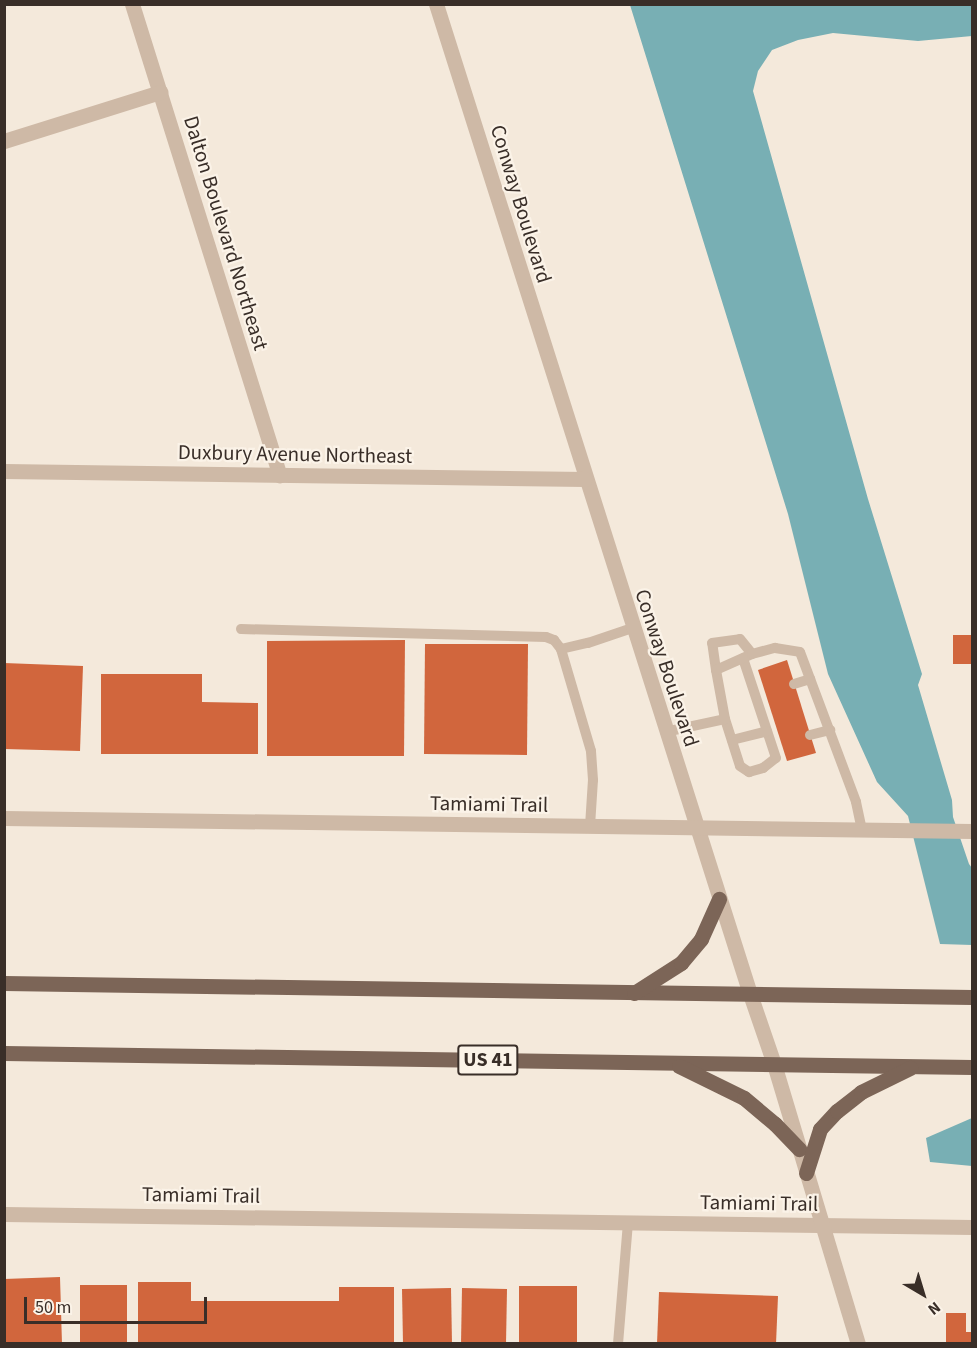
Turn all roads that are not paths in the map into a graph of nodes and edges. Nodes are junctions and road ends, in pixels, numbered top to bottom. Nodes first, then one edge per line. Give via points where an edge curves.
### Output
1 (132, 4) edge
2 (436, 4) edge
3 (160, 92) junction
4 (4, 141) edge
5 (4, 471) edge
6 (280, 475) junction
7 (585, 479) junction
8 (632, 628) junction
9 (241, 629) dead end
10 (561, 649) junction
11 (747, 656) junction
12 (716, 670) junction
13 (810, 679) junction
14 (794, 684) dead end
15 (725, 719) junction
16 (830, 730) junction
17 (767, 731) junction
18 (665, 732) junction
19 (810, 735) dead end
20 (732, 740) junction
21 (4, 818) edge
22 (590, 826) junction
23 (696, 828) junction
24 (862, 830) junction
25 (972, 831) edge
26 (719, 899) junction
27 (4, 983) edge
28 (634, 993) junction
29 (750, 994) junction
30 (972, 997) edge
31 (4, 1053) edge
32 (674, 1063) junction
33 (774, 1064) junction
34 (914, 1066) junction
35 (972, 1067) edge
36 (799, 1149) junction
37 (806, 1173) junction
38 (4, 1214) edge
39 (628, 1222) junction
40 (821, 1225) junction
41 (972, 1227) edge
42 (618, 1344) edge
43 (858, 1344) edge

1 - 3 street, Dalton Boulevard Northeast
2 - 7 street, Conway Boulevard
3 - 4 street
3 - 6 street, Dalton Boulevard Northeast
5 - 6 street, Duxbury Avenue Northeast
6 - 7 street, Duxbury Avenue Northeast
7 - 8 street, Conway Boulevard
8 - 10 lane
8 - 18 street, Conway Boulevard
9 - 10 lane via 546,638 554,640
10 - 22 lane via 591,751 594,780
11 - 12 lane
11 - 12 lane via 740,639 712,643
11 - 13 lane via 775,648 800,652
11 - 17 lane
12 - 15 lane
13 - 14 lane
13 - 16 lane
15 - 18 lane
15 - 20 lane
16 - 19 lane
16 - 24 lane
17 - 20 lane
17 - 20 lane via 776,742 776,758 749,772 741,766
18 - 23 street, Conway Boulevard
21 - 22 street, Tamiami Trail
22 - 23 street, Tamiami Trail
23 - 24 street, Tamiami Trail
23 - 26 street, Conway Boulevard
24 - 25 street, Tamiami Trail
26 - 28 main road via 701,939 681,963
26 - 29 street, Conway Boulevard
27 - 28 main road
28 - 29 main road
29 - 30 main road
29 - 33 street, Conway Boulevard
31 - 32 main road, US 41
32 - 33 main road, US 41
32 - 36 main road via 744,1098
33 - 34 main road, US 41
33 - 36 street, Conway Boulevard
34 - 35 main road, US 41
34 - 37 main road via 861,1092 837,1111 820,1129
36 - 37 street, Conway Boulevard
37 - 40 street, Conway Boulevard
38 - 39 street, Tamiami Trail
39 - 40 street, Tamiami Trail
39 - 42 lane
40 - 41 street, Tamiami Trail
40 - 43 street, Conway Boulevard

